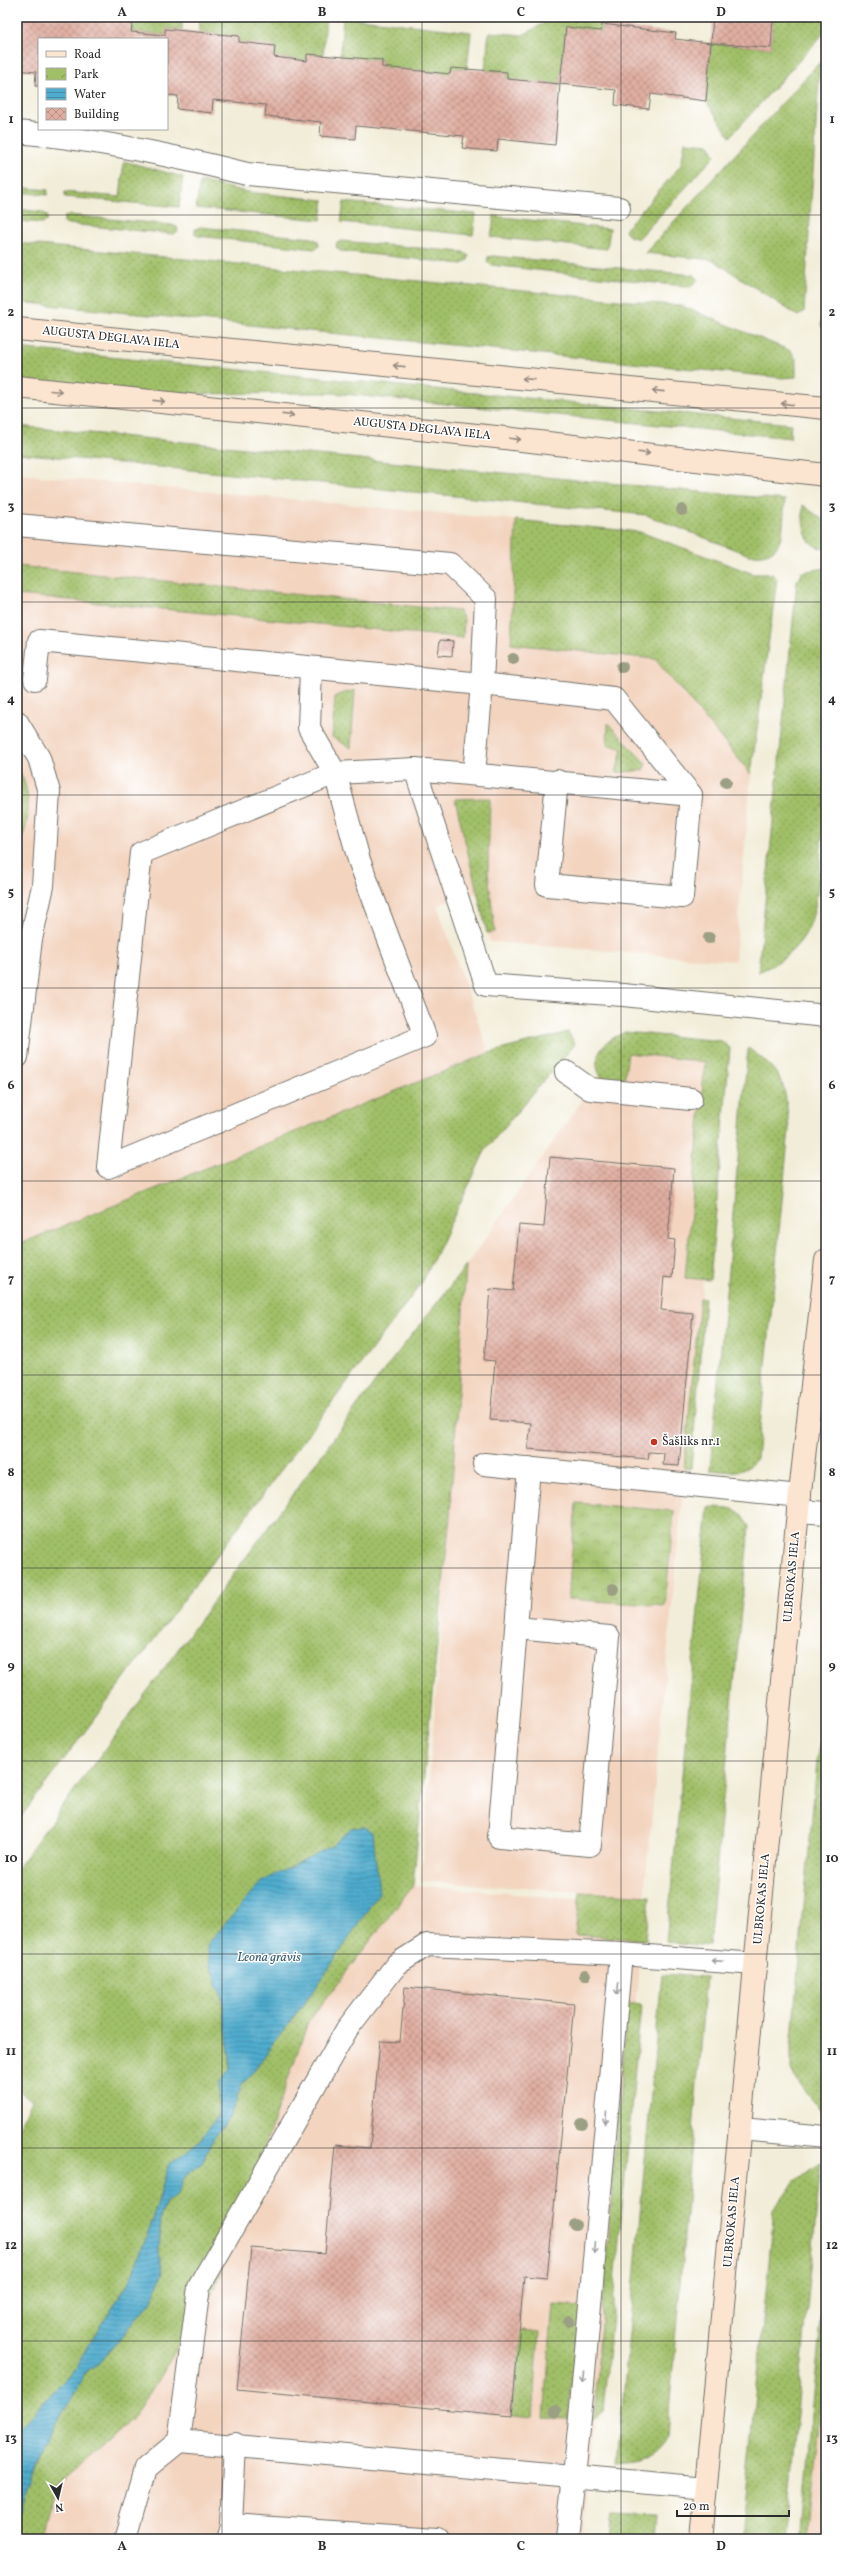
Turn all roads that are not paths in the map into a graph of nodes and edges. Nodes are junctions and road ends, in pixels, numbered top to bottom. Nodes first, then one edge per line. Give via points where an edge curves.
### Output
1 (17, 132) edge
2 (619, 208) dead end
3 (17, 329) edge
4 (17, 387) edge
5 (826, 408) edge
6 (826, 475) edge
7 (17, 526) edge
8 (311, 668) junction
9 (35, 679) dead end
10 (482, 684) junction
11 (17, 722) edge
12 (415, 769) junction
13 (335, 773) junction
14 (474, 774) junction
15 (557, 781) junction
16 (691, 795) junction
17 (826, 1016) edge
18 (17, 1057) edge
19 (566, 1072) dead end
20 (691, 1099) dead end
21 (826, 1260) edge
22 (484, 1464) dead end
23 (529, 1468) junction
24 (799, 1504) junction
25 (826, 1513) edge
26 (517, 1628) junction
27 (620, 1954) junction
28 (756, 1964) junction
29 (741, 2129) junction
30 (826, 2137) edge
31 (179, 2440) junction
32 (235, 2444) junction
33 (574, 2476) junction
34 (706, 2488) junction
35 (229, 2532) edge
36 (125, 2539) edge
37 (436, 2539) edge
38 (567, 2539) edge
39 (701, 2539) edge

1 - 2 street via 64,136 191,160 247,174
5 -> 3 main road, AUGUSTA DEGLAVA IELA
4 -> 6 main road, AUGUSTA DEGLAVA IELA via 488,436
7 - 10 street via 450,564 486,599
8 - 9 street via 39,641
8 - 10 street
8 - 13 street via 309,728
10 - 14 street
10 - 16 street via 614,699
11 - 18 street via 39,758 49,792 44,886 31,939
12 - 13 street
12 - 14 street
12 - 17 street via 486,985 623,995
13 - 13 street via 141,853 108,1167 425,1036 359,860
14 - 15 street
15 - 16 street
15 - 16 street via 547,884 682,897
19 - 20 street via 590,1089
21 - 24 main road, ULBROKAS IELA
22 - 23 street
23 - 24 street
23 - 26 street
24 - 25 street
24 - 28 main road, ULBROKAS IELA
26 - 26 street via 499,1837 590,1845 609,1637
28 -> 27 street
27 - 31 street via 427,1945 397,1964 347,2029 199,2287
27 -> 33 street
28 - 29 main road, ULBROKAS IELA
29 - 30 street
29 - 34 main road, ULBROKAS IELA
31 - 32 street
31 - 36 street via 145,2469
32 - 33 street
32 - 35 street
33 - 34 street
33 - 38 street
34 - 39 main road, ULBROKAS IELA
35 - 37 street

